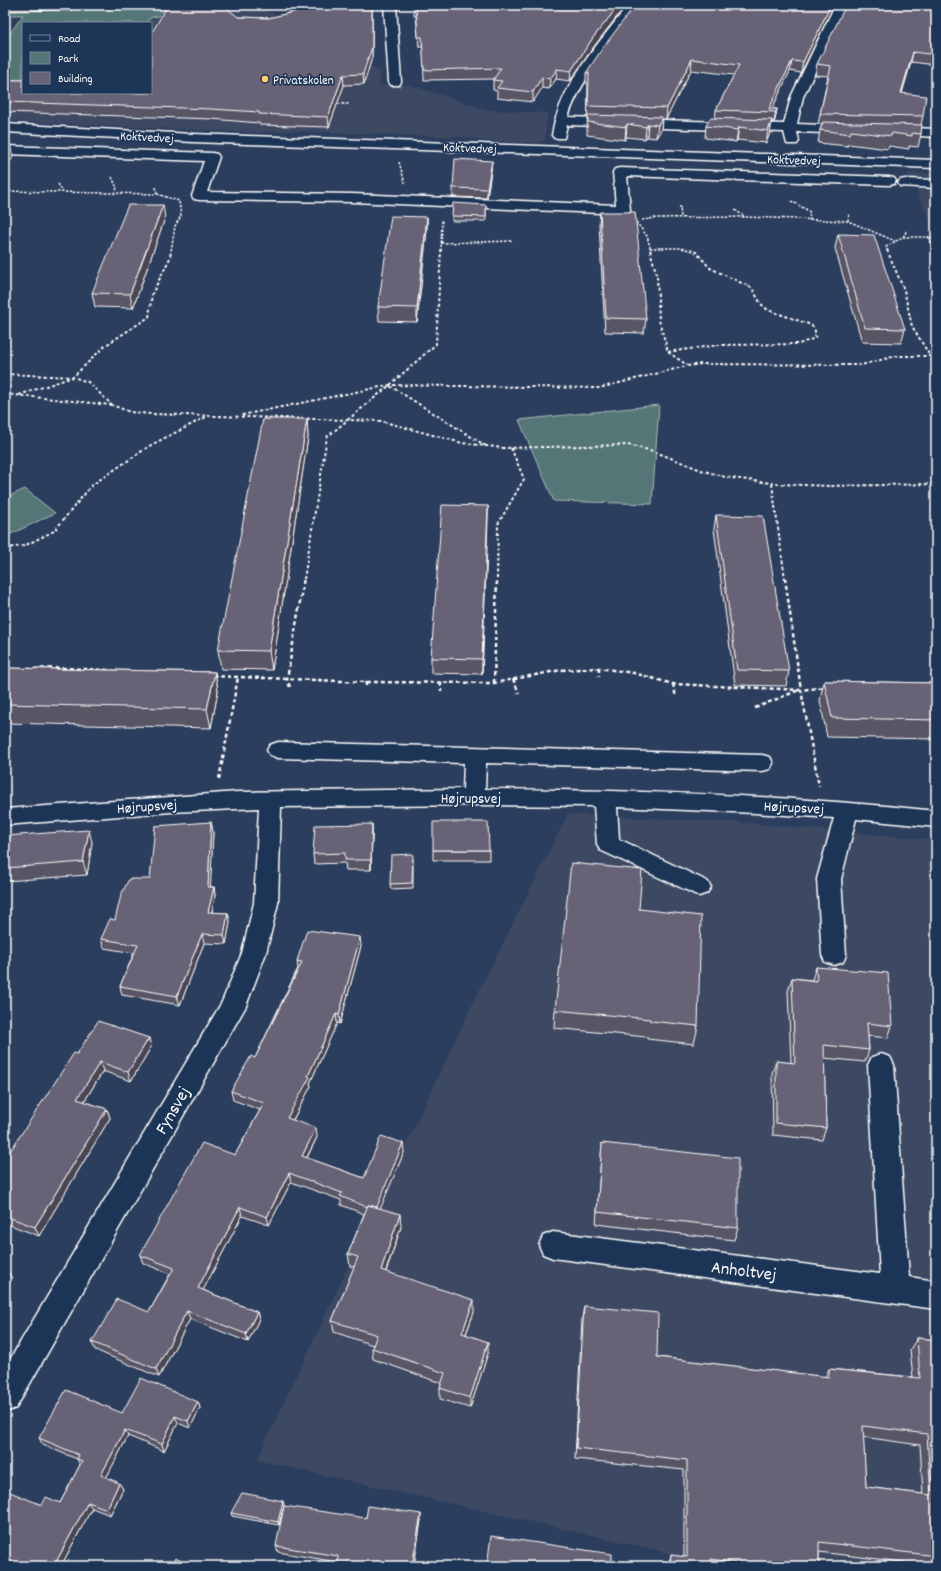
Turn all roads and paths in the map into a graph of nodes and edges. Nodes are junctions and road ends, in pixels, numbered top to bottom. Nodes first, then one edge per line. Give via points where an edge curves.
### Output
1 (390, 5) edge
2 (630, 5) edge
3 (841, 5) edge
4 (395, 82) dead end
5 (334, 104) edge
6 (349, 104) dead end
7 (561, 121) junction
8 (5, 128) edge
9 (790, 128) junction
10 (859, 130) edge
11 (882, 131) edge
12 (83, 133) junction
13 (936, 133) edge
14 (394, 145) junction
15 (5, 150) edge
16 (559, 151) junction
17 (73, 152) junction
18 (725, 157) junction
19 (795, 160) junction
20 (936, 164) edge
21 (729, 176) junction
22 (112, 177) dead end
23 (9, 182) dead end
24 (890, 182) dead end
25 (905, 183) dead end
26 (58, 184) dead end
27 (936, 184) edge
28 (156, 187) dead end
29 (5, 191) edge
30 (8, 191) junction
31 (62, 191) junction
32 (114, 193) junction
33 (157, 194) junction
34 (411, 201) junction
35 (791, 201) dead end
36 (680, 206) dead end
37 (735, 210) dead end
38 (848, 213) dead end
39 (746, 217) junction
40 (681, 218) junction
41 (810, 221) junction
42 (848, 222) junction
43 (907, 230) dead end
44 (903, 237) junction
45 (929, 237) junction
46 (936, 237) edge
47 (513, 241) dead end
48 (895, 241) junction
49 (441, 243) junction
50 (650, 248) junction
51 (936, 255) edge
52 (668, 352) junction
53 (930, 356) junction
54 (936, 356) edge
55 (687, 366) junction
56 (5, 374) edge
57 (73, 377) junction
58 (390, 385) junction
59 (5, 394) edge
60 (19, 395) junction
61 (112, 405) junction
62 (209, 416) junction
63 (237, 416) junction
64 (348, 420) junction
65 (489, 447) junction
66 (512, 448) junction
67 (772, 484) junction
68 (936, 484) edge
69 (5, 548) edge
70 (599, 668) junction
71 (26, 669) edge
72 (115, 671) edge
73 (207, 676) edge
74 (238, 677) junction
75 (599, 677) dead end
76 (287, 679) junction
77 (514, 679) junction
78 (366, 682) junction
79 (441, 682) junction
80 (494, 683) junction
81 (673, 684) junction
82 (290, 687) dead end
83 (830, 687) edge
84 (366, 689) dead end
85 (801, 690) junction
86 (441, 691) dead end
87 (519, 693) dead end
88 (676, 697) dead end
89 (755, 708) dead end
90 (278, 750) dead end
91 (475, 756) junction
92 (762, 763) dead end
93 (474, 797) junction
94 (270, 799) junction
95 (605, 799) junction
96 (214, 802) junction
97 (823, 808) junction
98 (847, 811) junction
99 (5, 817) edge
100 (936, 819) edge
101 (699, 887) dead end
102 (834, 955) dead end
103 (881, 1065) dead end
104 (553, 1245) dead end
105 (895, 1289) junction
106 (936, 1295) edge
107 (5, 1397) edge

1 - 4 street
2 - 7 street via 575,87
3 - 9 street via 797,97
5 - 6 path
7 - 9 street
7 - 16 street
8 - 12 street, Koktvedvej
9 - 10 street
9 - 19 street
11 - 13 street
12 - 14 street, Koktvedvej
12 - 17 street
14 - 16 street, Koktvedvej
14 - 34 path
15 - 17 street
16 - 18 street, Koktvedvej
17 - 34 street via 212,157 200,196
18 - 19 street, Koktvedvej
18 - 21 street
19 - 20 street, Koktvedvej
21 - 24 street
21 - 34 street via 620,172 623,210
22 - 32 path via 117,188
23 - 30 path
25 - 27 street
26 - 31 path
28 - 33 path
29 - 30 path
30 - 31 path
31 - 32 path
32 - 33 path
33 - 57 path via 179,201 181,216 175,226 170,258 152,294 150,317 106,345
34 - 49 path via 413,207 442,213
35 - 41 path via 809,212
36 - 40 path
37 - 39 path
38 - 42 path
39 - 40 path
39 - 41 path
40 - 50 path via 635,221 647,236
41 - 42 path
42 - 48 path
43 - 44 path
44 - 45 path
44 - 48 path
45 - 46 path
45 - 51 path
47 - 49 path
48 - 53 path via 886,247 904,290 912,326
49 - 58 path via 436,344
50 - 52 path via 657,276 659,320
50 - 52 path via 681,248 696,252 710,268 756,291 759,302 764,307 811,325 816,334 815,338 798,344 718,345
52 - 55 path
53 - 54 path
53 - 55 path via 896,356 861,365
55 - 58 path via 599,388
56 - 57 path
57 - 60 path
57 - 61 path via 88,382
58 - 63 path
58 - 64 path
58 - 65 path
59 - 60 path
60 - 61 path
61 - 62 path via 130,412
62 - 63 path
62 - 69 path via 151,445 92,485 54,531 24,546
63 - 64 path
64 - 65 path via 381,421
64 - 76 path via 328,437
65 - 66 path
66 - 67 path via 627,445 651,450 724,477
66 - 80 path via 524,479 498,524
67 - 68 path
67 - 85 path
70 - 75 path
70 - 77 path via 561,670
70 - 81 path via 634,673
71 - 72 path
73 - 74 path
74 - 76 path
74 - 96 path
76 - 78 path
76 - 82 path
77 - 80 path
77 - 87 path
78 - 79 path
78 - 84 path
79 - 80 path
79 - 86 path
81 - 85 path
81 - 88 path
83 - 85 path
85 - 89 path
85 - 97 path
90 - 91 street
91 - 92 street
91 - 93 street
93 - 94 street, Højrupsvej
93 - 95 street, Højrupsvej
94 - 96 street, Højrupsvej
94 - 107 street, Fynsvej via 266,903 254,953 233,1006
95 - 97 street, Højrupsvej
95 - 101 street via 608,844
96 - 99 street, Højrupsvej
97 - 98 street, Højrupsvej
98 - 100 street, Højrupsvej
98 - 102 street via 829,879
103 - 105 street
104 - 105 street, Anholtvej
105 - 106 street, Anholtvej

